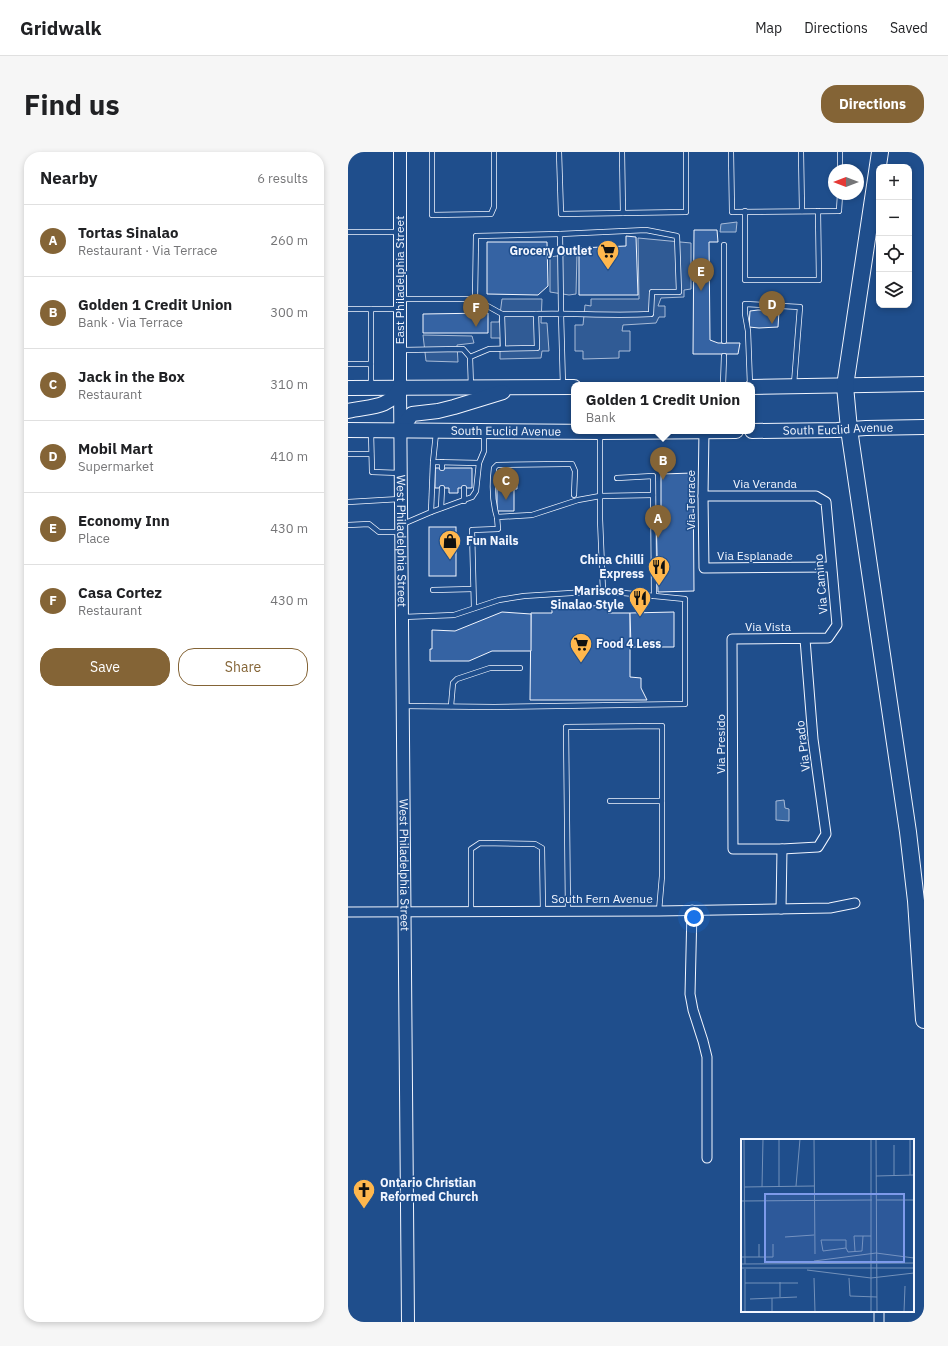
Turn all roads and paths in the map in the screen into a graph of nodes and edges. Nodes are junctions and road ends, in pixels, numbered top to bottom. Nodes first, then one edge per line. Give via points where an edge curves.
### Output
1 (400, 152) edge
2 (432, 152) edge
3 (494, 152) edge
4 (559, 152) edge
5 (622, 152) edge
6 (686, 152) edge
7 (731, 152) edge
8 (801, 152) edge
9 (840, 152) edge
10 (880, 152) edge
11 (840, 164) edge
12 (840, 200) edge
13 (802, 211) junction
14 (818, 211) junction
15 (745, 212) junction
16 (623, 213) junction
17 (348, 232) edge
18 (400, 232) junction
19 (560, 234) junction
20 (724, 245) dead end
21 (475, 299) junction
22 (400, 304) junction
23 (348, 309) edge
24 (371, 309) junction
25 (502, 314) junction
26 (536, 314) junction
27 (561, 314) junction
28 (724, 341) dead end
29 (503, 348) junction
30 (400, 350) junction
31 (724, 356) dead end
32 (470, 357) junction
33 (348, 364) edge
34 (371, 364) junction
35 (723, 382) edge
36 (751, 382) edge
37 (924, 384) edge
38 (755, 386) edge
39 (794, 386) junction
40 (845, 386) junction
41 (535, 387) junction
42 (569, 387) edge
43 (348, 388) edge
44 (371, 388) junction
45 (400, 388) junction
46 (471, 388) junction
47 (401, 408) joint
48 (348, 411) edge
49 (924, 428) edge
50 (401, 429) junction
51 (849, 429) junction
52 (348, 430) edge
53 (371, 430) junction
54 (436, 430) junction
55 (484, 430) junction
56 (755, 431) edge
57 (571, 432) edge
58 (600, 434) edge
59 (704, 434) edge
60 (348, 454) edge
61 (371, 454) junction
62 (433, 462) junction
63 (442, 462) junction
64 (463, 462) junction
65 (479, 463) junction
66 (442, 468) dead end
67 (464, 468) dead end
68 (401, 473) junction
69 (617, 478) dead end
70 (442, 488) dead end
71 (464, 488) dead end
72 (574, 495) dead end
73 (654, 495) junction
74 (600, 496) junction
75 (702, 496) junction
76 (402, 499) junction
77 (464, 501) junction
78 (348, 502) edge
79 (826, 502) joint
80 (441, 508) junction
81 (430, 512) junction
82 (497, 516) junction
83 (348, 525) edge
84 (402, 529) junction
85 (704, 568) joint
86 (831, 568) junction
87 (473, 589) junction
88 (433, 590) dead end
89 (603, 591) junction
90 (654, 596) junction
91 (474, 608) junction
92 (403, 617) junction
93 (804, 639) junction
94 (732, 640) joint
95 (520, 668) dead end
96 (404, 706) junction
97 (451, 706) junction
98 (662, 800) junction
99 (610, 801) dead end
100 (782, 849) junction
101 (855, 903) dead end
102 (781, 909) junction
103 (692, 910) junction
104 (543, 911) junction
105 (568, 911) junction
106 (659, 911) junction
107 (348, 912) edge
108 (405, 912) junction
109 (472, 912) junction
110 (924, 1020) edge
111 (707, 1158) dead end
112 (408, 1322) edge

1 - 18 main road, East Philadelphia Street
2 - 3 lane via 432,215 491,214 494,207
4 - 16 lane via 560,214
5 - 16 lane
6 - 16 lane via 686,212
7 - 15 lane via 732,212
8 - 13 lane
9 - 11 lane
10 - 40 highway
12 - 14 lane via 840,211
13 - 14 lane
13 - 15 lane
14 - 15 lane via 819,280 745,280
17 - 18 lane
18 - 22 main road, East Philadelphia Street
19 - 21 lane via 476,236
19 - 27 lane
19 - 27 lane via 646,230 677,236 679,292 652,292 651,314
20 - 28 lane
21 - 22 lane
21 - 25 lane
22 - 24 lane
22 - 30 main road, East Philadelphia Street
23 - 24 lane
24 - 34 lane
25 - 26 lane
25 - 29 lane
26 - 27 lane
26 - 29 lane via 537,348
27 - 42 lane
29 - 32 lane via 489,349
30 - 32 lane via 463,349
30 - 45 main road, East Philadelphia Street
31 - 35 lane
32 - 46 lane
33 - 34 lane
34 - 44 lane
36 - 39 lane via 745,304 800,307
37 - 40 main road
38 - 39 main road
39 - 40 main road
40 - 51 highway
41 - 42 main road
41 - 46 main road
41 - 50 main road via 502,392 444,410 415,413 409,416
43 - 44 main road
44 - 45 main road
45 - 46 main road
45 - 47 main road, East Philadelphia Street
45 - 48 main road via 395,397 388,402
47 - 50 main road, West Philadelphia Street
49 - 51 main road, South Euclid Avenue
50 - 53 main road, South Euclid Avenue
50 - 54 main road, South Euclid Avenue
50 - 68 main road, West Philadelphia Street
51 - 56 main road, South Euclid Avenue
51 - 110 highway via 908,832 916,901
52 - 53 main road, South Euclid Avenue
53 - 61 lane
54 - 55 main road, South Euclid Avenue
54 - 62 lane
55 - 57 main road, South Euclid Avenue
55 - 65 lane via 484,451
58 - 74 lane
59 - 75 street, Via Terrace
60 - 61 lane
61 - 68 lane via 372,472
62 - 63 lane
62 - 81 lane
63 - 64 lane
63 - 66 lane
64 - 65 lane
64 - 67 lane
65 - 77 lane via 476,491 472,497
68 - 76 main road, West Philadelphia Street
69 - 73 lane via 653,476
70 - 80 lane
71 - 77 lane
72 - 82 lane via 575,471 572,464 497,465 493,474 494,506
73 - 74 lane
73 - 90 lane
74 - 82 lane via 578,500 532,515
74 - 89 lane
75 - 79 street, Via Veranda via 816,496
75 - 85 street, Via Terrace
76 - 78 lane
76 - 84 main road, West Philadelphia Street
77 - 80 lane
79 - 86 street, Via Camino
80 - 81 lane
81 - 84 lane
82 - 87 lane via 498,529 472,530
83 - 84 lane via 368,524 379,532
84 - 92 main road, West Philadelphia Street
85 - 86 street, Via Esplanade
86 - 93 street, Via Camino via 837,625 828,638
87 - 88 lane
87 - 91 lane
89 - 90 lane
89 - 91 lane via 524,596
90 - 97 lane via 685,599 685,704
91 - 92 lane via 454,615
92 - 96 main road, West Philadelphia Street
93 - 94 street, Via Vista
93 - 100 street, Via Prado via 813,739 826,834 818,847
94 - 100 street, Via Presido via 733,849
95 - 97 lane via 490,668 457,680 452,683
96 - 97 lane
96 - 108 main road, West Philadelphia Street
98 - 99 lane
98 - 105 lane via 662,726 566,727
98 - 106 lane via 662,876
100 - 102 street
101 - 102 street, South Fern Avenue via 830,908
102 - 103 street, South Fern Avenue
103 - 106 street, South Fern Avenue
103 - 111 street via 690,994 707,1057
104 - 105 street, South Fern Avenue
104 - 109 street, South Fern Avenue
104 - 109 lane via 542,848 535,844 480,843 471,849
105 - 106 street, South Fern Avenue
107 - 108 street, South Fern Avenue
108 - 109 street, South Fern Avenue
108 - 112 main road, West Philadelphia Street

